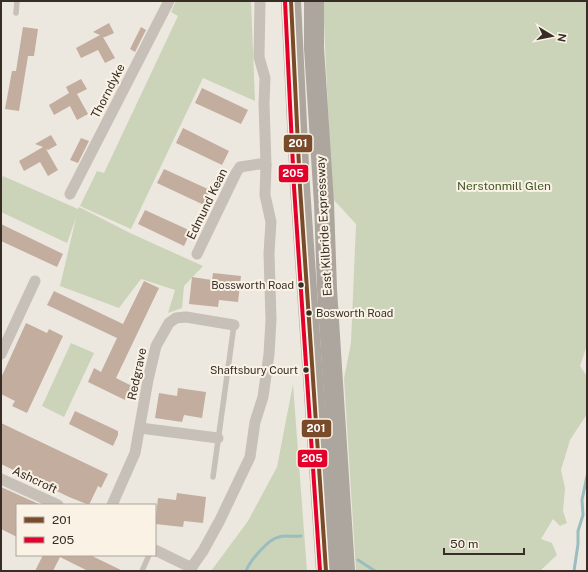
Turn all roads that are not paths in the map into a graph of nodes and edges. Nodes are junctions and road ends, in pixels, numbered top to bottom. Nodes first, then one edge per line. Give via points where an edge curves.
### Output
1 (18, 1) edge
2 (169, 1) edge
3 (260, 1) edge
4 (291, 1) edge
5 (314, 1) edge
6 (16, 13) dead end
7 (266, 164) junction
8 (70, 194) dead end
9 (197, 254) dead end
10 (34, 281) dead end
11 (234, 325) joint
12 (1, 354) edge
13 (140, 428) junction
14 (218, 438) junction
15 (212, 477) dead end
16 (1, 479) edge
17 (56, 504) edge
18 (112, 504) edge
19 (156, 551) edge
20 (149, 556) edge
21 (190, 569) edge
22 (142, 571) edge
23 (326, 571) edge
24 (345, 571) edge

1 - 6 lane
2 - 8 street, Thorndyke
3 - 7 street via 259,57 265,78
4 - 23 highway, East Kilbride Expressway via 300,187
5 - 24 highway, East Kilbride Expressway via 314,48 327,289
7 - 9 street, Edmund Kean via 240,167
7 - 21 street via 265,195 271,222 271,320 263,397 255,422 250,457 220,520
10 - 12 street
11 - 13 street, Redgrave via 186,317 176,318 169,323 156,346
11 - 14 lane
13 - 14 street
13 - 18 street, Redgrave via 135,453
14 - 15 lane
16 - 17 street, Ashcroft
19 - 21 street
20 - 22 lane

